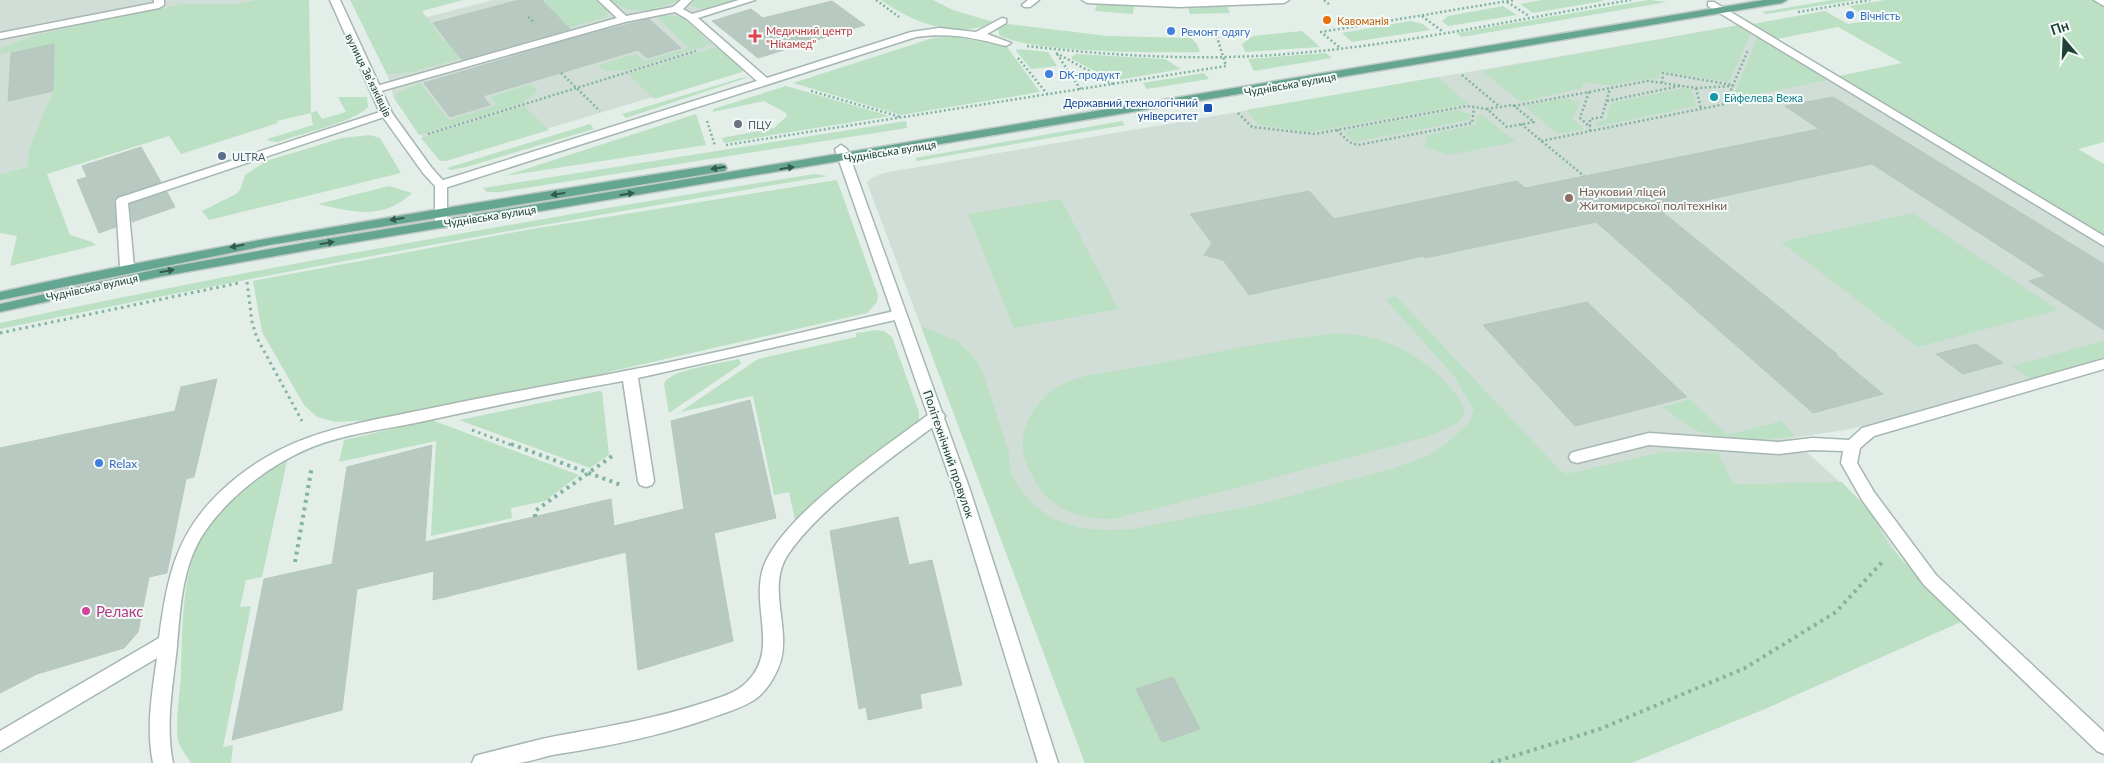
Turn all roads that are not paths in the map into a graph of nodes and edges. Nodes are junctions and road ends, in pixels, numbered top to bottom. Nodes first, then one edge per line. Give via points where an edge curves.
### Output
1 (159, 0) edge
2 (335, 0) edge
3 (604, 0) edge
4 (688, 0) edge
5 (750, 0) edge
6 (1087, 0) edge
7 (1284, 0) edge
8 (1733, 0) edge
9 (1782, 0) edge
10 (2099, 0) edge
11 (2104, 4) edge
12 (1717, 7) junction
13 (676, 8) junction
14 (691, 17) junction
15 (624, 20) junction
16 (1002, 21) dead end
17 (906, 24) dead end
18 (916, 34) junction
19 (980, 34) junction
20 (0, 36) edge
21 (1010, 44) road end
22 (770, 81) junction
23 (377, 89) junction
24 (386, 114) junction
25 (843, 154) junction
26 (442, 185) junction
27 (441, 218) junction
28 (2104, 242) edge
29 (127, 267) junction
30 (0, 296) edge
31 (0, 308) edge
32 (899, 314) junction
33 (2104, 364) edge
34 (630, 375) junction
35 (937, 416) junction
36 (1852, 446) junction
37 (1577, 457) dead end
38 (646, 481) dead end
39 (168, 642) junction
40 (0, 742) edge
41 (2104, 745) edge
42 (163, 763) edge
43 (482, 763) edge
44 (1048, 763) edge

1 - 20 street via 159,5
2 - 23 street, вулиця Звʼязківців
3 - 15 street
4 - 13 street
5 - 14 street
6 - 7 street via 1188,4
8 - 12 main road, Чуднівська вулиця
9 - 12 main road, Чуднівська вулиця
10 - 11 street
12 - 25 main road, Чуднівська вулиця
12 - 28 street via 1782,43
13 - 14 street
13 - 15 street
14 - 22 street via 720,44
15 - 23 street
16 - 19 street
17 - 18 street
18 - 19 street
18 - 22 street
19 - 21 street
22 - 26 street
23 - 24 street, вулиця Звʼязківців
24 - 26 street, вулиця Звʼязківців
24 - 29 street via 122,201
25 - 27 main road, Чуднівська вулиця
25 - 32 street, Політехнічний провулок
26 - 27 street
27 -> 29 main road, Чуднівська вулиця via 305,234
31 -> 27 main road, Чуднівська вулиця via 158,273
29 - 30 main road, Чуднівська вулиця
32 - 34 street
32 - 35 street, Політехнічний провулок
33 - 36 street via 1868,432
34 - 38 street
34 - 39 street via 553,388 317,439 282,456 230,493 202,523 184,554 176,580
35 - 43 street via 813,516 781,550 773,566 770,584 774,655 754,688 732,701 698,713 598,739
35 - 44 street, Політехнічний провулок
36 - 37 street via 1812,444 1779,448 1649,439
36 - 41 street via 1849,463 1868,496 1930,580
39 - 40 street
39 - 42 street via 160,724

